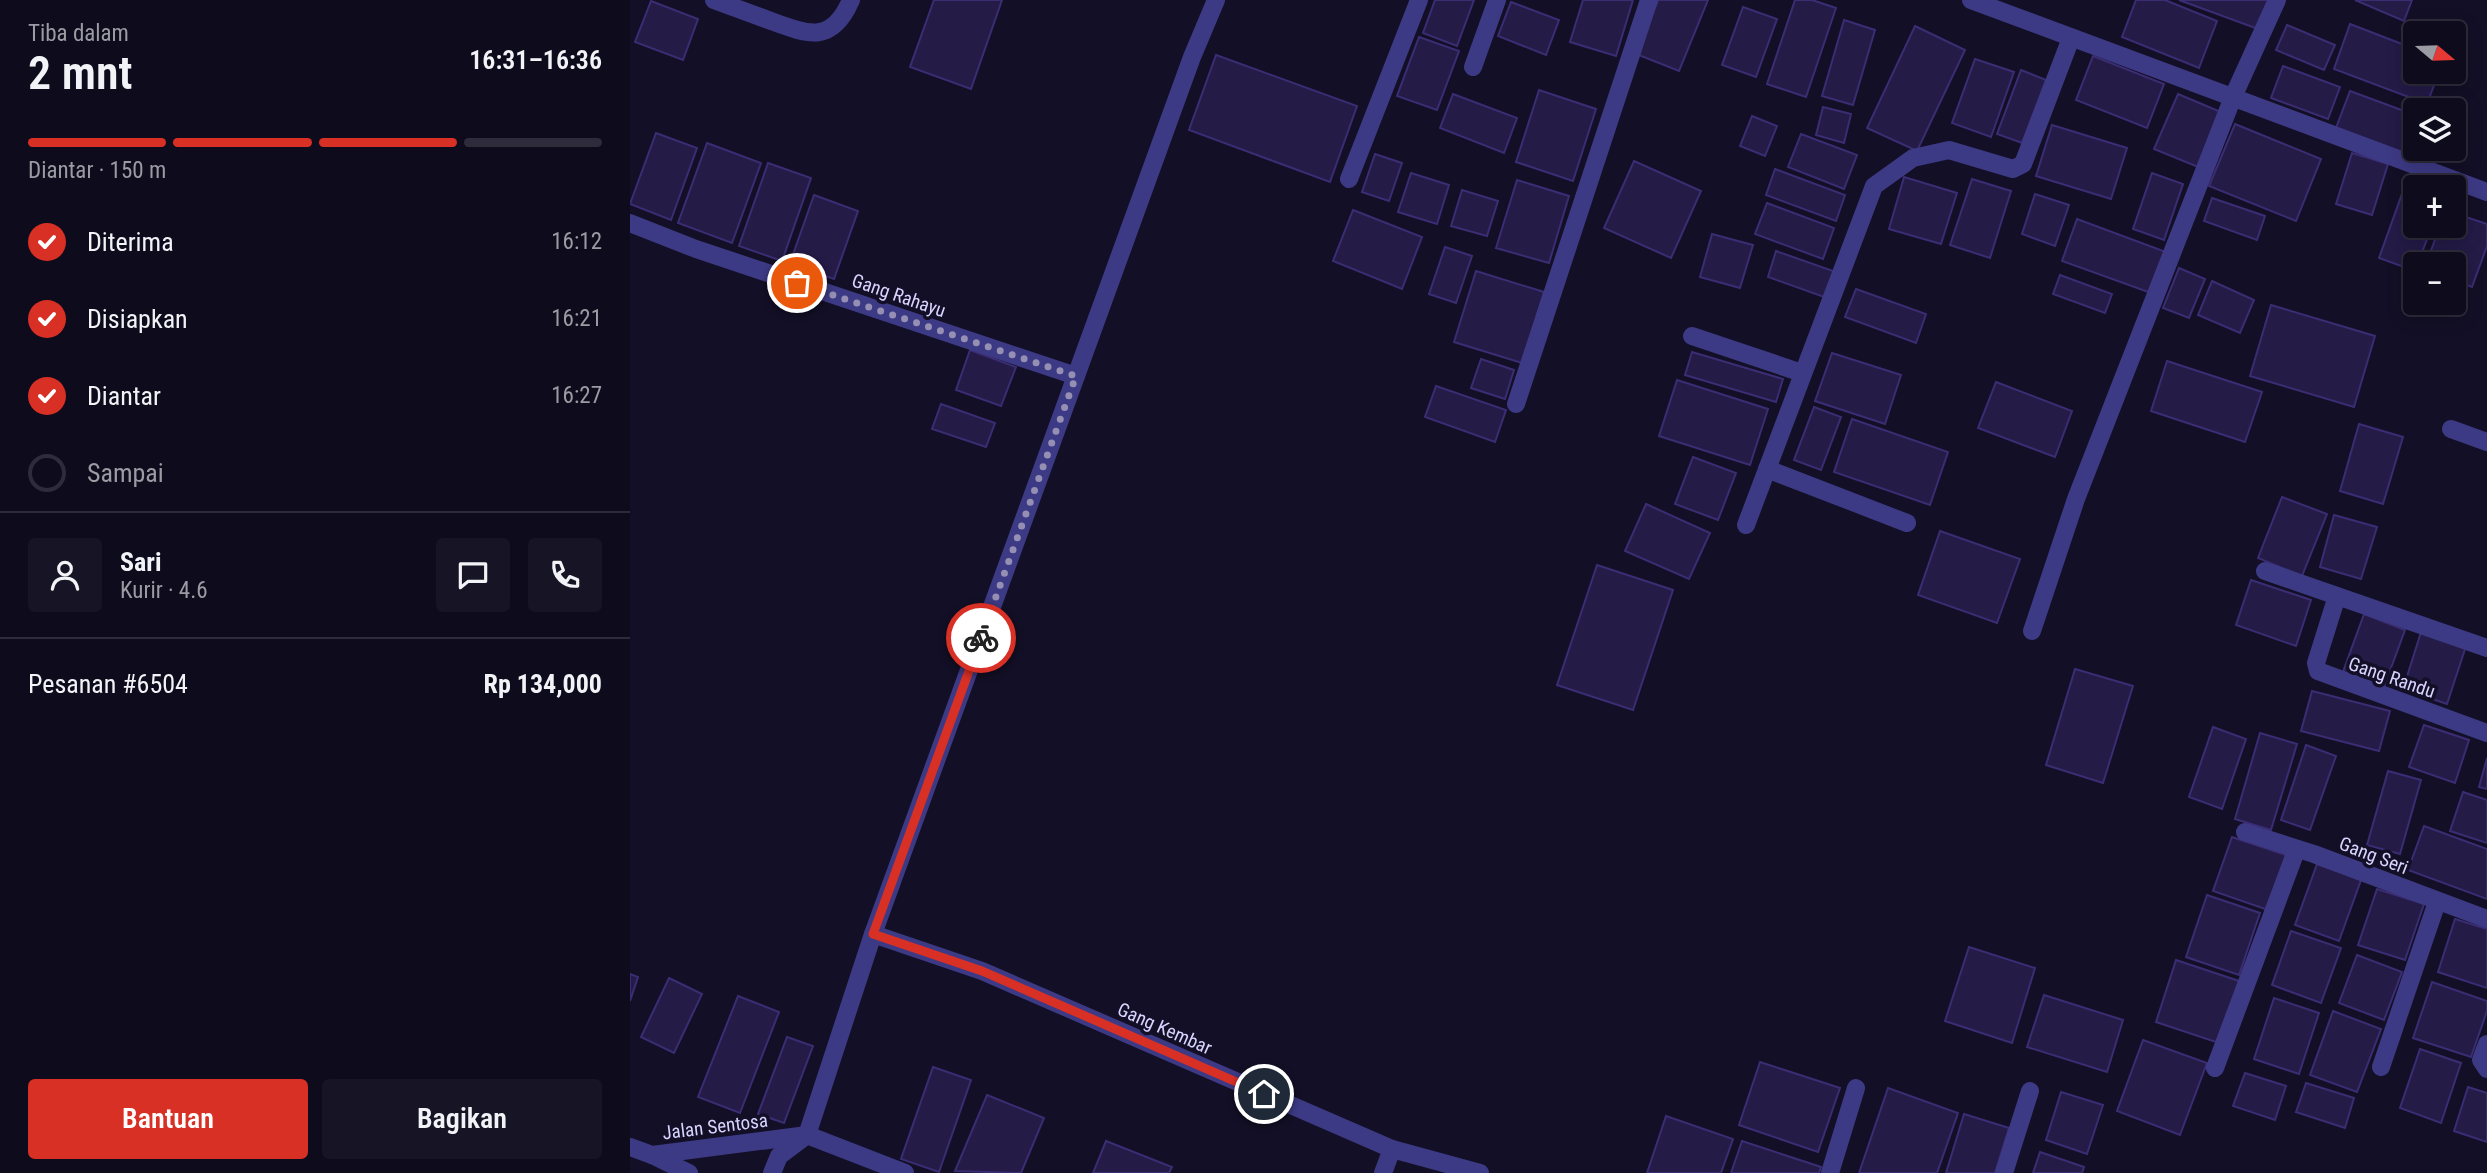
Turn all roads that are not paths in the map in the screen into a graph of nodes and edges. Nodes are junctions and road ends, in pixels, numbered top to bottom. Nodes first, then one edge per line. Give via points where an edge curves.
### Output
1 (714, 0) edge
2 (851, 0) edge
3 (1216, 0) edge
4 (1419, 0) edge
5 (1497, 0) edge
6 (1649, 0) edge
7 (1971, 0) edge
8 (2277, 0) edge
9 (2071, 38) junction
10 (1473, 67) dead end
11 (2233, 97) junction
12 (1349, 179) dead end
13 (2487, 192) edge
14 (630, 223) edge
15 (1692, 336) dead end
16 (1802, 373) junction
17 (1076, 376) junction
18 (1516, 404) dead end
19 (2451, 429) dead end
20 (2487, 442) edge
21 (1767, 469) junction
22 (1907, 523) dead end
23 (1746, 524) dead end
24 (2265, 571) dead end
25 (2337, 596) junction
26 (2032, 631) dead end
27 (2487, 648) edge
28 (2487, 733) edge
29 (2245, 832) dead end
30 (2296, 851) junction
31 (2437, 902) junction
32 (2487, 919) edge
33 (873, 934) junction
34 (2487, 1044) edge
35 (2381, 1067) dead end
36 (2216, 1068) dead end
37 (2487, 1069) edge
38 (1856, 1088) dead end
39 (2030, 1091) dead end
40 (807, 1135) junction
41 (630, 1147) edge
42 (1392, 1149) junction
43 (652, 1155) junction
44 (689, 1173) edge
45 (772, 1173) edge
46 (905, 1173) edge
47 (1383, 1173) edge
48 (1480, 1173) edge
49 (1830, 1173) edge
50 (2004, 1173) edge

1 - 2 street via 804,34 831,29
3 - 17 street
4 - 12 street
5 - 10 street
6 - 18 street
7 - 9 street
8 - 11 street
9 - 11 street
9 - 16 street via 2023,164 2013,169 1949,150 1913,158 1874,186
11 - 13 street
11 - 26 street via 2076,499
14 - 17 street, Gang Rahayu
15 - 16 street
16 - 21 street
17 - 33 street
19 - 20 street
21 - 22 street
21 - 23 street
24 - 25 street
25 - 27 street
25 - 28 street, Gang Randu via 2316,663 2318,671
29 - 30 street, Gang Seri
30 - 31 street, Gang Seri
30 - 36 street
31 - 32 street, Gang Seri
31 - 35 street
33 - 40 street
33 - 42 street, Gang Kembar via 982,971
34 - 37 street via 2482,1060
38 - 49 street
39 - 50 street
40 - 43 street, Jalan Sentosa
40 - 45 street via 779,1156
40 - 46 street
41 - 43 street, Jalan Sentosa
42 - 47 street
42 - 48 street, Gang Kembar
43 - 44 street

